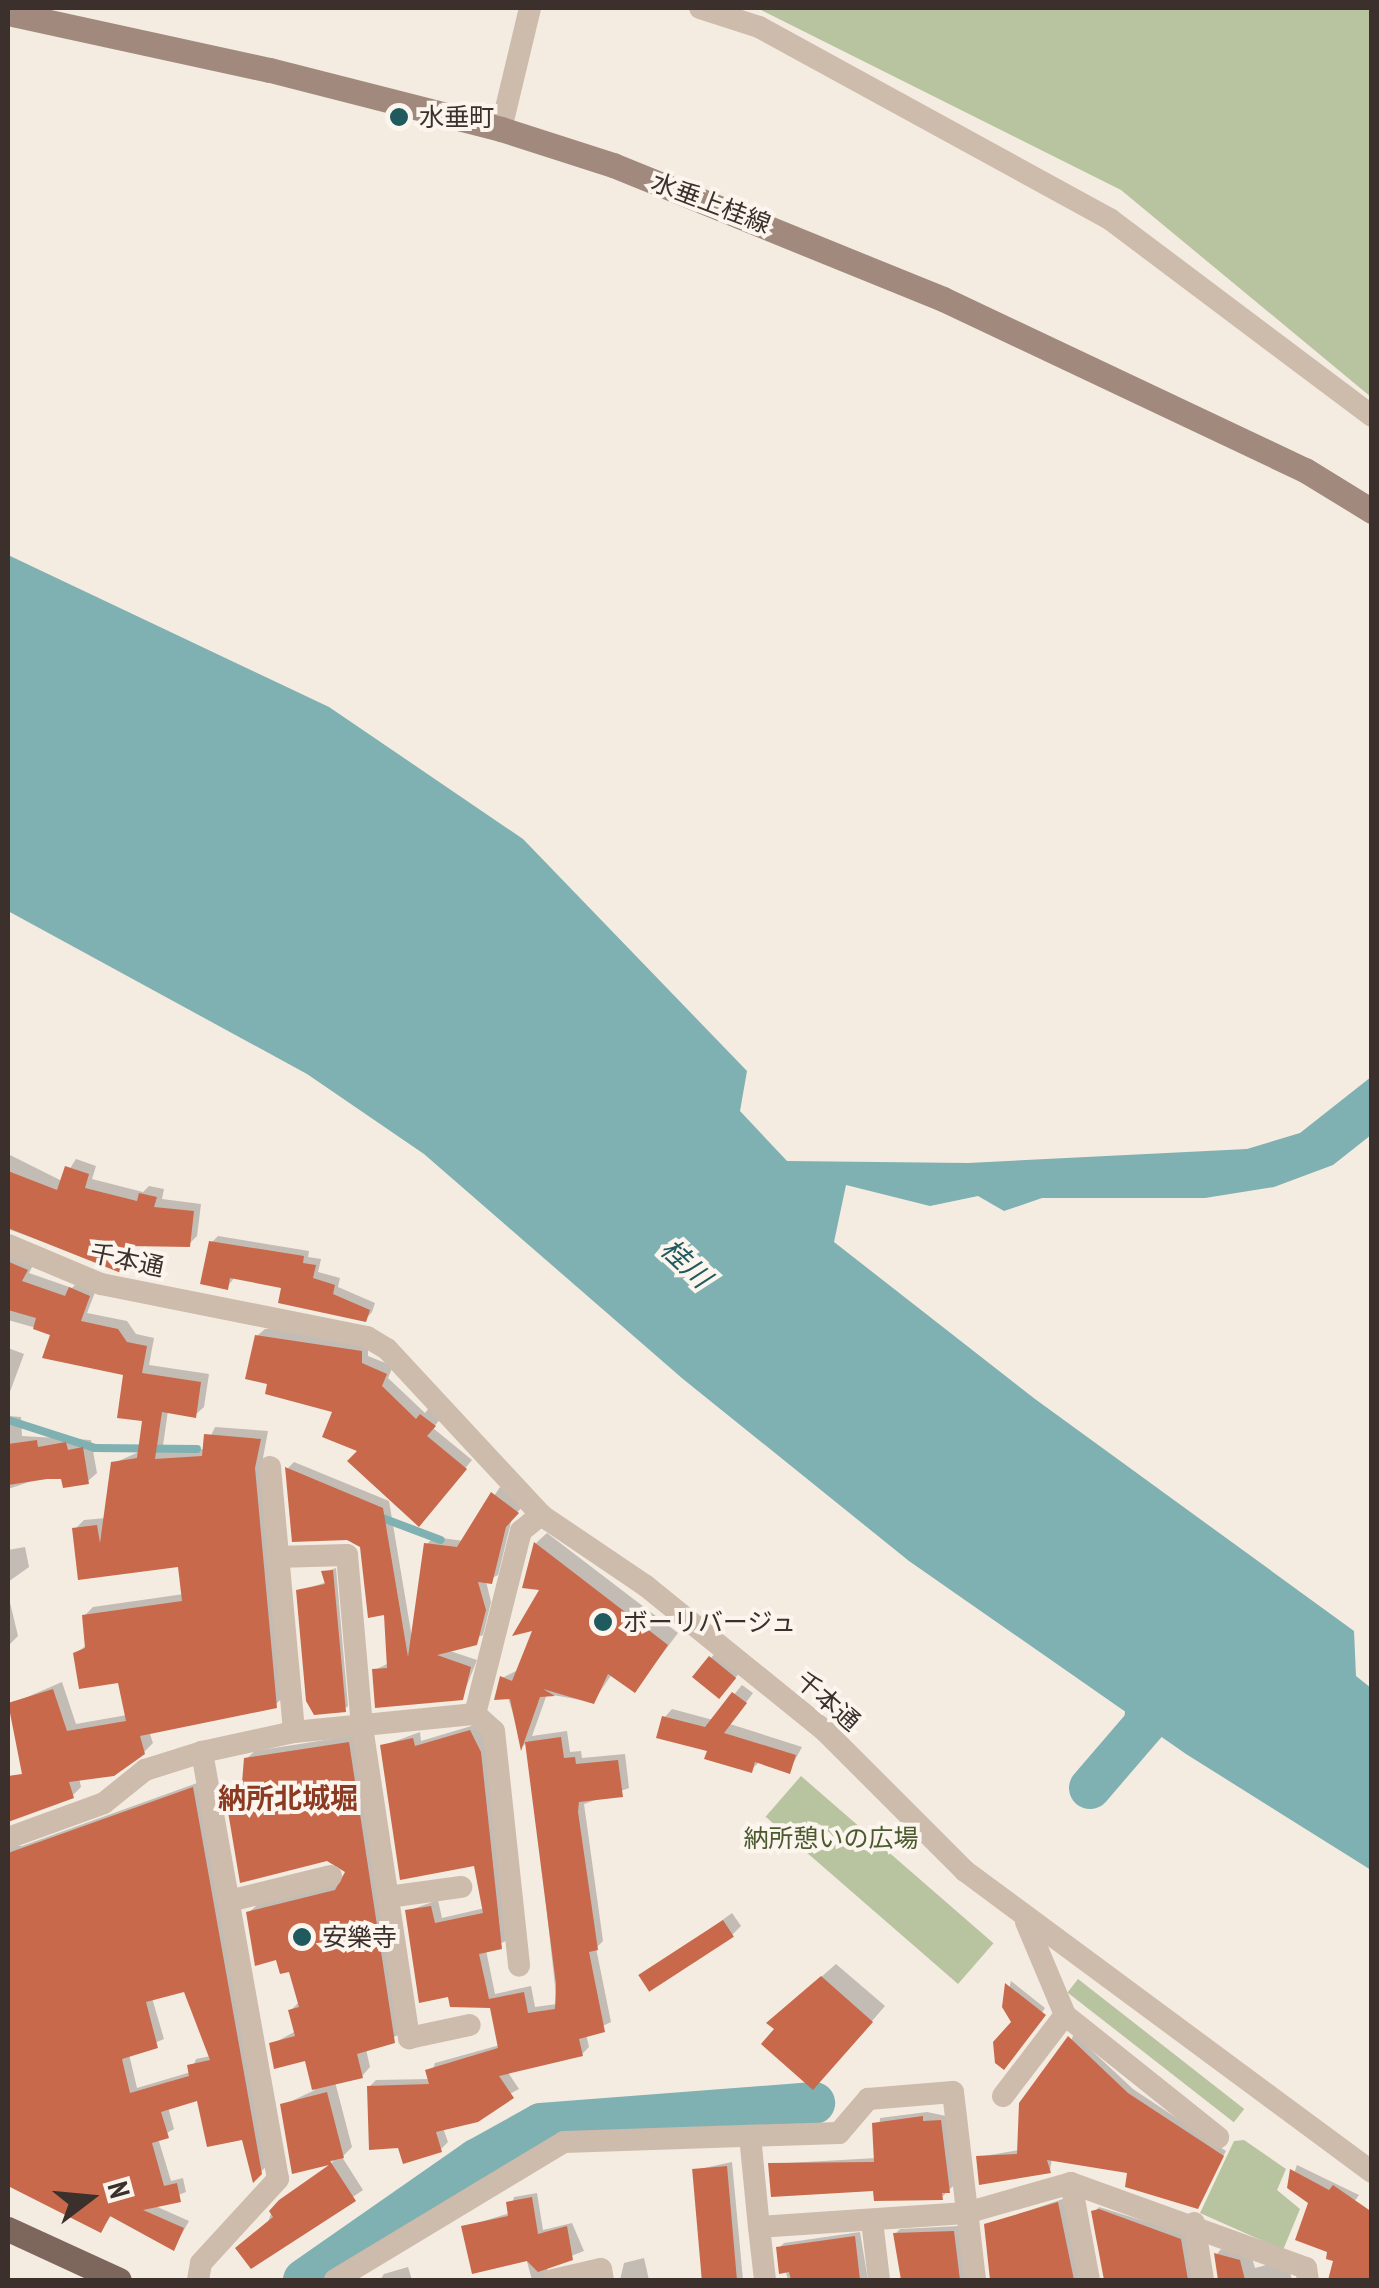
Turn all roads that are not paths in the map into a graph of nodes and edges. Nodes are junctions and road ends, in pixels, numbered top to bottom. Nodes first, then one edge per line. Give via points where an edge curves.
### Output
1 (530, 8) edge
2 (700, 8) edge
3 (8, 13) edge
4 (501, 129) junction
5 (1372, 416) edge
6 (1372, 511) edge
7 (8, 1245) edge
8 (270, 1468) dead end
9 (541, 1515) junction
10 (276, 1558) junction
11 (475, 1714) junction
12 (362, 1727) junction
13 (294, 1732) junction
14 (202, 1752) junction
15 (8, 1838) edge
16 (331, 1876) dead end
17 (461, 1888) dead end
18 (388, 1897) junction
19 (229, 1901) junction
20 (1025, 1918) junction
21 (520, 1966) dead end
22 (1065, 2016) junction
23 (470, 2025) dead end
24 (1003, 2096) dead end
25 (750, 2136) junction
26 (1218, 2137) dead end
27 (1372, 2172) edge
28 (1071, 2182) junction
29 (966, 2213) junction
30 (872, 2221) junction
31 (1194, 2223) junction
32 (759, 2227) junction
33 (8, 2229) edge
34 (85, 2273) edge
35 (119, 2280) edge
36 (198, 2280) edge
37 (335, 2280) edge
38 (552, 2280) edge
39 (603, 2280) edge
40 (764, 2280) edge
41 (879, 2280) edge
42 (974, 2280) edge
43 (1089, 2280) edge
44 (1203, 2280) edge
45 (1308, 2280) edge

1 - 4 street
2 - 5 street via 759,27 1111,220
3 - 4 main road, 水垂上桂線
4 - 6 main road, 水垂上桂線 via 776,228 943,299 1305,470
7 - 9 street, 千本通 via 100,1284 367,1338 388,1349
8 - 10 street
9 - 11 street via 521,1531
9 - 20 street, 千本通 via 646,1586 825,1731 965,1871
10 - 12 street via 347,1554
10 - 13 street
11 - 12 street
11 - 21 street via 494,1731
12 - 13 street
12 - 18 street
13 - 14 street
14 - 15 street via 145,1770 113,1798
14 - 19 street
16 - 19 street
17 - 18 street
18 - 23 street via 409,2038
19 - 36 street via 278,2179 201,2263
20 - 22 street
20 - 27 street, 千本通
22 - 24 street
22 - 26 street
25 - 29 street via 839,2133 868,2098 953,2092
25 - 32 street
25 - 37 street via 564,2142
28 - 29 street
28 - 31 street
28 - 43 street
29 - 30 street
29 - 42 street
30 - 32 street
30 - 41 street
31 - 44 street
31 - 45 street via 1306,2268
32 - 40 street
33 - 34 main road
34 - 35 main road
38 - 39 street via 601,2269

